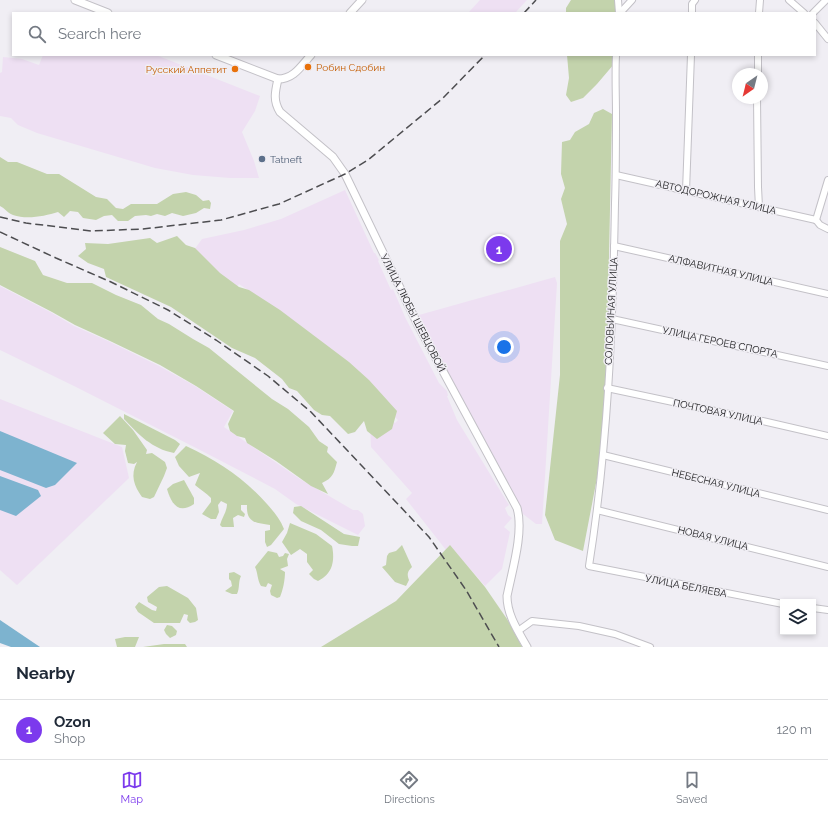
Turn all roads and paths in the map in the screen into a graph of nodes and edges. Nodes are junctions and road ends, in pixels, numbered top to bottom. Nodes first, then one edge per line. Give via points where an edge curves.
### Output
1 (75, 0) edge
2 (362, 0) edge
3 (618, 0) edge
4 (632, 0) edge
5 (694, 0) edge
6 (760, 0) edge
7 (790, 0) edge
8 (826, 0) edge
9 (105, 12) edge
10 (351, 12) edge
11 (620, 12) edge
12 (621, 12) edge
13 (692, 12) edge
14 (759, 12) edge
15 (803, 12) edge
16 (814, 12) edge
17 (816, 24) edge
18 (828, 39) edge
19 (219, 56) edge
20 (310, 56) edge
21 (616, 56) edge
22 (691, 56) edge
23 (758, 56) edge
24 (758, 68) edge
25 (278, 79) junction
26 (758, 104) edge
27 (616, 175) junction
28 (828, 180) edge
29 (686, 191) junction
30 (759, 207) junction
31 (816, 220) junction
32 (828, 229) edge
33 (614, 246) junction
34 (828, 294) edge
35 (612, 319) junction
36 (828, 366) edge
37 (607, 388) junction
38 (828, 436) edge
39 (603, 455) junction
40 (597, 510) junction
41 (828, 510) edge
42 (590, 566) joint
43 (828, 567) edge
44 (780, 603) edge
45 (816, 608) edge
46 (828, 610) edge
47 (518, 631) junction
48 (527, 647) edge
49 (650, 647) edge

1 - 9 street
2 - 10 street
3 - 11 street
4 - 12 street
5 - 13 street
6 - 14 street
7 - 15 street
8 - 16 street
17 - 18 street
19 - 25 street
20 - 25 street via 291,77
21 - 27 street, СОЛОВЬИНАЯ УЛИЦА
22 - 29 street
23 - 24 street
25 - 47 street, УЛИЦА ЛЮБЫ ШЕВЦОВОЙ via 275,93 280,112 333,157 344,174 418,325 517,508 519,532 507,596 508,610
26 - 30 street
27 - 29 street, АВТОДОРОЖНАЯ УЛИЦА
27 - 33 street, СОЛОВЬИНАЯ УЛИЦА
28 - 31 street
29 - 30 street, АВТОДОРОЖНАЯ УЛИЦА
30 - 31 street, АВТОДОРОЖНАЯ УЛИЦА
31 - 32 street
33 - 34 street, АЛФАВИТНАЯ УЛИЦА
33 - 35 street, СОЛОВЬИНАЯ УЛИЦА
35 - 36 street, УЛИЦА ГЕРОЕВ СПОРТА
35 - 37 street, СОЛОВЬИНАЯ УЛИЦА
37 - 38 street, ПОЧТОВАЯ УЛИЦА
37 - 39 street, СОЛОВЬИНАЯ УЛИЦА
39 - 40 street, СОЛОВЬИНАЯ УЛИЦА
39 - 41 street, НЕБЕСНАЯ УЛИЦА
40 - 42 street, СОЛОВЬИНАЯ УЛИЦА
40 - 43 street, НОВАЯ УЛИЦА
42 - 44 street, УЛИЦА БЕЛЯЕВА
45 - 46 street
47 - 48 street, УЛИЦА ЛЮБЫ ШЕВЦОВОЙ
47 - 49 street via 532,621 579,626 615,634

